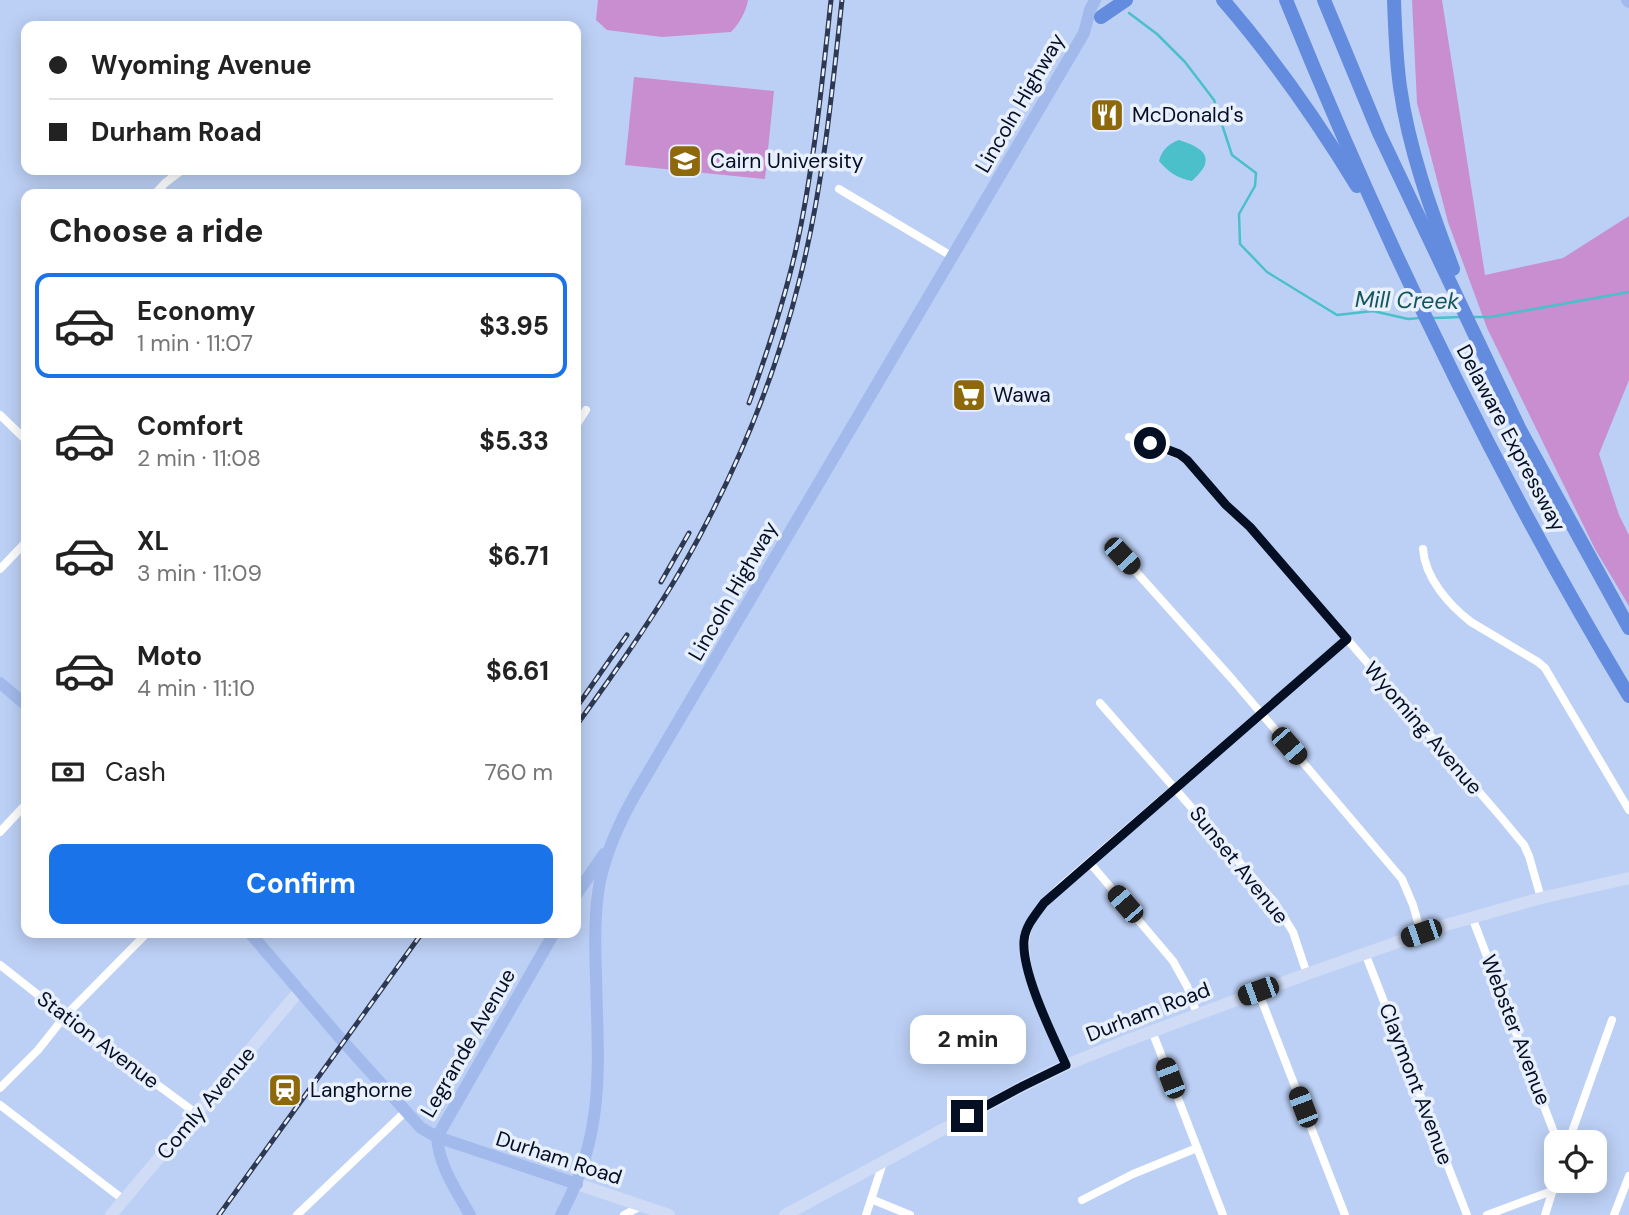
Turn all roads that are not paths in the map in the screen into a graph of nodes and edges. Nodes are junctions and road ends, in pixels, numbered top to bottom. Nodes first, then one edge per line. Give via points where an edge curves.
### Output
1 (1095, 0) edge
2 (1111, 0) edge
3 (1126, 0) edge
4 (1217, 0) edge
5 (1286, 0) edge
6 (1324, 0) edge
7 (1394, 0) edge
8 (1227, 4) edge
9 (1101, 17) junction
10 (1084, 33) junction
11 (176, 175) edge
12 (160, 189) edge
13 (839, 189) dead end
14 (1387, 236) junction
15 (953, 257) junction
16 (1463, 303) junction
17 (586, 410) dead end
18 (0, 415) edge
19 (581, 418) edge
20 (21, 435) edge
21 (1129, 437) dead end
22 (21, 547) edge
23 (1423, 549) dead end
24 (1122, 556) dead end
25 (0, 569) edge
26 (1629, 628) edge
27 (1347, 639) junction
28 (0, 683) edge
29 (1629, 696) edge
30 (21, 701) edge
31 (1100, 703) dead end
32 (1262, 714) junction
33 (1176, 788) junction
34 (21, 809) edge
35 (1629, 810) edge
36 (0, 832) edge
37 (610, 845) junction
38 (1090, 863) junction
39 (1629, 878) edge
40 (581, 888) edge
41 (1541, 898) junction
42 (1472, 917) junction
43 (1421, 933) junction
44 (142, 938) edge
45 (254, 938) edge
46 (551, 938) edge
47 (1365, 953) junction
48 (0, 965) edge
49 (1307, 974) junction
50 (300, 990) junction
51 (1258, 991) junction
52 (1197, 1014) junction
53 (65, 1016) junction
54 (1612, 1020) dead end
55 (1152, 1031) junction
56 (1066, 1065) junction
57 (0, 1088) edge
58 (0, 1105) edge
59 (405, 1112) junction
60 (197, 1114) junction
61 (1553, 1130) edge
62 (1573, 1130) edge
63 (437, 1137) junction
64 (1197, 1148) junction
65 (883, 1163) junction
66 (1629, 1175) edge
67 (577, 1184) junction
68 (1547, 1193) edge
69 (1551, 1193) edge
70 (621, 1199) junction
71 (871, 1199) junction
72 (124, 1200) junction
73 (1082, 1200) dead end
74 (641, 1206) junction
75 (627, 1214) edge
76 (111, 1215) edge
77 (297, 1215) edge
78 (470, 1215) edge
79 (561, 1215) edge
80 (669, 1215) edge
81 (785, 1215) edge
82 (866, 1215) edge
83 (910, 1215) edge
84 (1223, 1215) edge
85 (1345, 1215) edge
86 (1467, 1215) edge
87 (1487, 1215) edge
88 (1545, 1215) edge
89 (1614, 1215) edge

1 - 10 main road
2 - 9 main road
3 - 9 highway
4 - 8 highway
5 - 14 highway, Delaware Expressway
6 - 16 highway via 1379,133
7 - 16 highway via 1399,78 1412,145
8 - 14 highway via 1312,114
9 - 10 main road
10 - 15 main road, Lincoln Highway
11 - 12 street
13 - 15 street
14 - 29 highway, Delaware Expressway via 1524,510
15 - 37 main road, Lincoln Highway via 636,793
16 - 26 highway, Delaware Expressway via 1533,453
17 - 19 street
18 - 20 street
21 - 27 street, Wyoming Avenue via 1187,460
22 - 25 street
23 - 35 street via 1430,577 1462,615 1545,668
24 - 32 street
27 - 32 street
27 - 41 street, Wyoming Avenue via 1524,845
28 - 30 main road
31 - 33 street, Sunset Avenue
32 - 33 street
32 - 43 street via 1402,879
33 - 38 street
33 - 49 street, Sunset Avenue via 1285,917
34 - 36 street
37 - 40 main road
37 - 67 main road, Lincoln Highway via 595,922 596,1111
38 - 52 street via 1173,961
38 - 56 street via 1044,903 1024,941 1041,1008
39 - 41 main road, Durham Road
41 - 42 main road, Durham Road
42 - 43 main road, Durham Road
42 - 61 street, Webster Avenue
43 - 47 main road, Durham Road
44 - 53 street
45 - 50 main road, Durham Road
46 - 63 main road, Legrande Avenue
47 - 49 main road, Durham Road
47 - 86 street, Claymont Avenue
48 - 53 street, Station Avenue
49 - 51 main road, Durham Road
50 - 59 main road, Durham Road
50 - 60 main road, Comly Avenue
51 - 52 main road, Durham Road
51 - 85 street
52 - 55 main road, Durham Road
53 - 57 street
53 - 60 street, Station Avenue
54 - 62 street
55 - 56 main road, Durham Road
55 - 64 street
56 - 65 main road, Durham Road
58 - 72 street
59 - 63 main road, Durham Road
59 - 77 street
60 - 72 main road, Comly Avenue
63 - 67 main road, Durham Road
63 - 78 main road via 442,1164
64 - 73 street
64 - 84 street
65 - 71 street
65 - 81 main road, Durham Road
66 - 89 street
67 - 70 main road, Durham Road
67 - 79 main road, Lincoln Highway
68 - 87 street
69 - 88 street
70 - 74 main road, Durham Road
70 - 75 street
71 - 82 street
71 - 83 street
72 - 76 main road, Comly Avenue
74 - 75 street
74 - 80 main road, Durham Road

